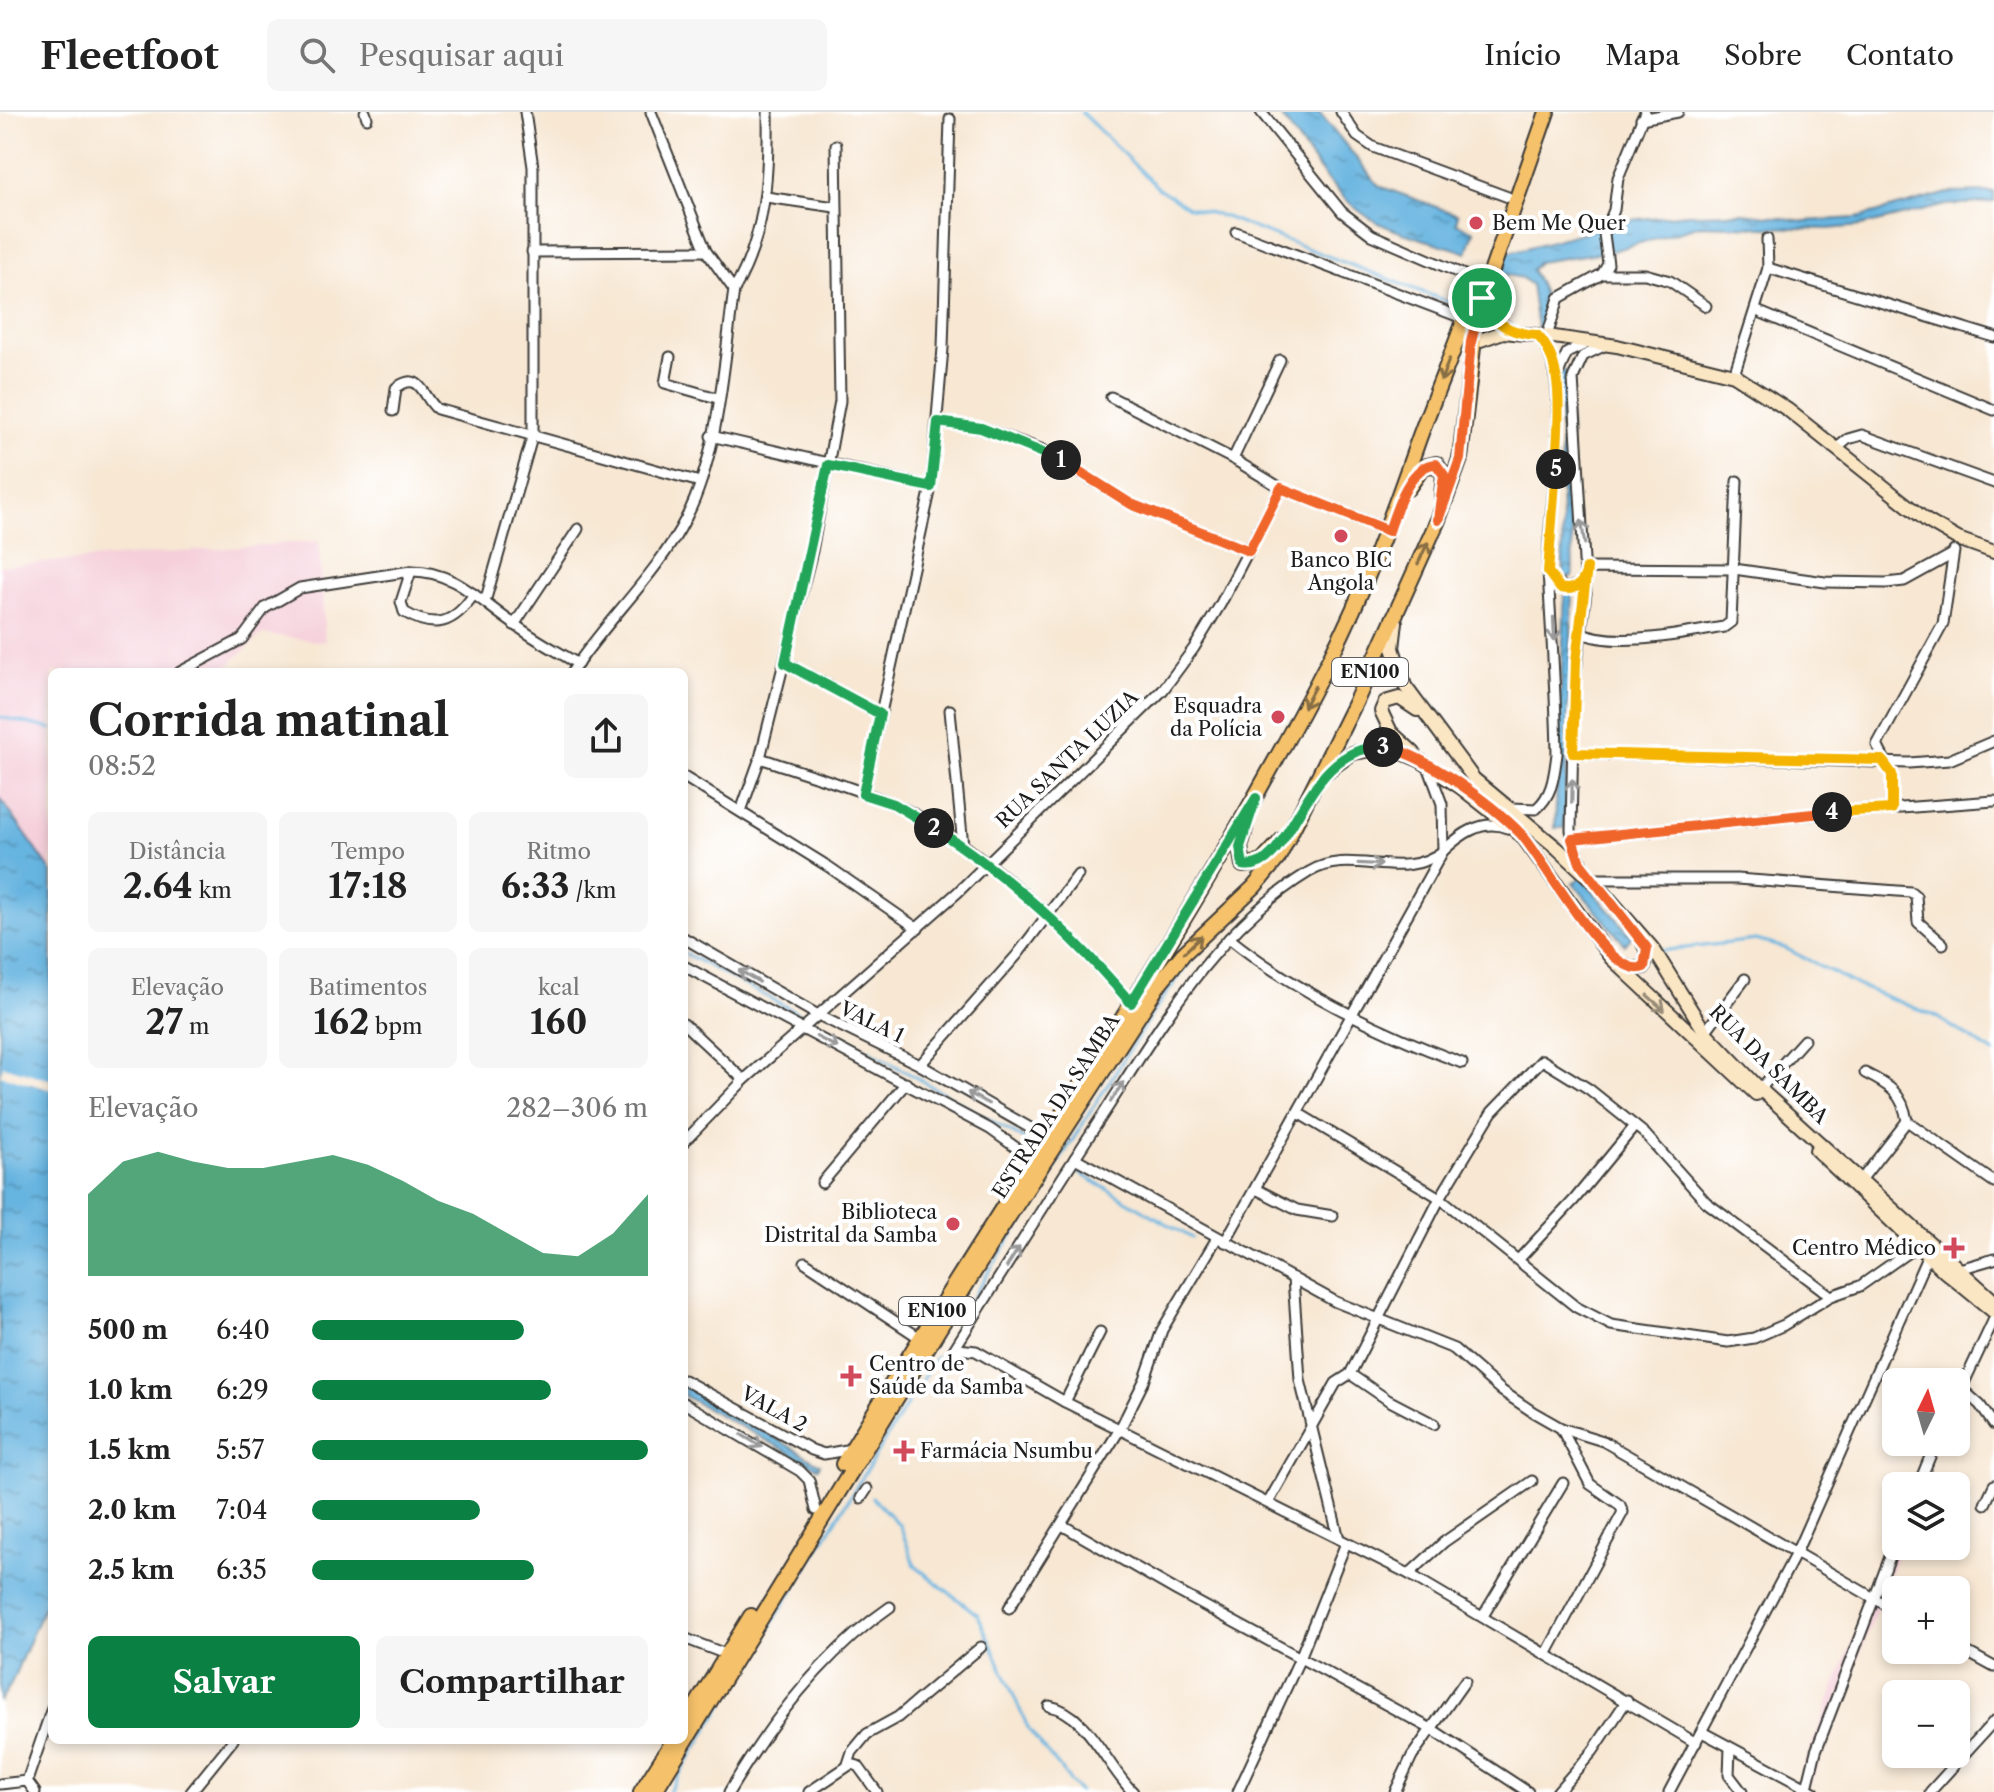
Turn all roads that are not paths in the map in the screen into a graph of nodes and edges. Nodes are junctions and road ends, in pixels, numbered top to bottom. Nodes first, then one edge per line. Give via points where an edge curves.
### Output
1 (525, 112) edge
2 (651, 112) edge
3 (768, 112) edge
4 (1261, 112) edge
5 (1341, 112) edge
6 (1539, 112) edge
7 (1547, 112) edge
8 (1678, 112) edge
9 (1643, 116) edge
10 (950, 119) dead end
11 (836, 145) dead end
12 (766, 197) junction
13 (1508, 197) junction
14 (835, 207) junction
15 (1236, 232) dead end
16 (1767, 239) dead end
17 (1495, 245) junction
18 (706, 251) junction
19 (532, 252) junction
20 (1768, 268) junction
21 (1602, 274) junction
22 (1483, 280) junction
23 (734, 290) junction
24 (1706, 306) dead end
25 (1757, 311) junction
26 (1465, 319) junction
27 (1516, 333) junction
28 (1542, 335) junction
29 (1994, 337) edge
30 (1592, 343) junction
31 (1617, 346) junction
32 (1470, 353) junction
33 (670, 357) dead end
34 (1280, 360) dead end
35 (1734, 375) junction
36 (1556, 383) junction
37 (1111, 397) dead end
38 (717, 398) junction
39 (1994, 410) edge
40 (393, 411) dead end
41 (938, 422) junction
42 (533, 434) junction
43 (711, 436) junction
44 (1837, 448) junction
45 (1233, 459) junction
46 (828, 465) junction
47 (1737, 481) dead end
48 (700, 482) junction
49 (1994, 483) edge
50 (931, 487) junction
51 (1281, 488) junction
52 (1398, 506) junction
53 (1438, 520) junction
54 (578, 529) dead end
55 (1389, 531) junction
56 (1958, 539) junction
57 (1249, 551) junction
58 (1994, 552) edge
59 (1953, 554) junction
60 (1587, 568) junction
61 (1734, 569) junction
62 (411, 571) junction
63 (1548, 572) junction
64 (474, 594) junction
65 (485, 602) junction
66 (1401, 603) junction
67 (514, 625) junction
68 (1580, 632) junction
69 (785, 663) junction
70 (188, 668) edge
71 (575, 668) edge
72 (950, 710) dead end
73 (880, 714) junction
74 (1441, 738) junction
75 (1994, 741) edge
76 (1573, 753) junction
77 (760, 758) junction
78 (1882, 760) junction
79 (1428, 766) junction
80 (688, 779) edge
81 (1318, 779) junction
82 (863, 794) junction
83 (1256, 798) junction
84 (1498, 801) junction
85 (1994, 801) edge
86 (1892, 809) junction
87 (741, 811) junction
88 (1298, 821) junction
89 (1572, 839) junction
90 (1529, 844) junction
91 (963, 846) junction
92 (1443, 851) junction
93 (984, 864) junction
94 (1078, 875) dead end
95 (1596, 883) junction
96 (1047, 916) junction
97 (1628, 922) junction
98 (918, 929) junction
99 (1229, 938) junction
100 (688, 940) edge
101 (1943, 944) dead end
102 (1602, 947) junction
103 (688, 970) edge
104 (1745, 979) dead end
105 (1131, 1003) junction
106 (1353, 1015) junction
107 (815, 1016) junction
108 (688, 1028) edge
109 (803, 1029) junction
110 (1705, 1032) junction
111 (1804, 1040) dead end
112 (1462, 1063) dead end
113 (920, 1065) junction
114 (1865, 1073) dead end
115 (744, 1080) junction
116 (906, 1083) junction
117 (1760, 1089) junction
118 (1298, 1113) junction
119 (1907, 1121) junction
120 (1635, 1126) junction
121 (1046, 1137) junction
122 (688, 1138) edge
123 (1075, 1158) junction
124 (1032, 1159) junction
125 (1861, 1180) junction
126 (1994, 1182) edge
127 (822, 1183) dead end
128 (1256, 1189) junction
129 (1440, 1198) junction
130 (1333, 1216) dead end
131 (1221, 1240) junction
132 (1917, 1246) junction
133 (1928, 1255) junction
134 (1519, 1259) junction
135 (1994, 1259) edge
136 (805, 1262) dead end
137 (1956, 1270) junction
138 (1293, 1278) junction
139 (1831, 1296) junction
140 (1994, 1301) edge
141 (1994, 1312) edge
142 (1994, 1319) edge
143 (1377, 1321) junction
144 (971, 1323) junction
145 (1100, 1332) dead end
146 (920, 1338) junction
147 (976, 1351) junction
148 (1970, 1372) edge
149 (1350, 1374) junction
150 (688, 1382) edge
151 (1970, 1396) edge
152 (1065, 1402) junction
153 (688, 1405) edge
154 (1434, 1424) dead end
155 (1994, 1425) edge
156 (1310, 1428) junction
157 (1561, 1428) junction
158 (1120, 1429) junction
159 (852, 1449) junction
160 (1532, 1481) dead end
161 (1563, 1483) dead end
162 (1994, 1485) edge
163 (867, 1489) dead end
164 (861, 1498) dead end
165 (1268, 1503) junction
166 (1985, 1504) dead end
167 (816, 1510) junction
168 (1062, 1525) junction
169 (1343, 1541) junction
170 (1796, 1553) junction
171 (1888, 1560) edge
172 (1409, 1574) junction
173 (1873, 1598) junction
174 (1882, 1603) edge
175 (890, 1607) dead end
176 (1009, 1608) dead end
177 (1483, 1616) junction
178 (688, 1640) edge
179 (981, 1647) dead end
180 (1547, 1653) junction
181 (1970, 1654) edge
182 (728, 1655) junction
183 (1300, 1658) junction
184 (1994, 1667) edge
185 (1465, 1681) dead end
186 (1627, 1700) junction
187 (1049, 1706) dead end
188 (688, 1719) edge
189 (48, 1720) edge
190 (1994, 1721) edge
191 (1433, 1730) junction
192 (1702, 1732) junction
193 (688, 1737) edge
194 (1696, 1743) junction
195 (230, 1744) edge
196 (671, 1744) edge
197 (684, 1744) edge
198 (1730, 1748) junction
199 (848, 1764) junction
200 (27, 1781) junction
201 (0, 1784) edge
202 (1810, 1790) edge
203 (35, 1792) edge
204 (191, 1792) edge
205 (641, 1792) edge
206 (654, 1792) edge
207 (729, 1792) edge
208 (809, 1792) edge
209 (877, 1792) edge
210 (1133, 1792) edge
211 (1238, 1792) edge
212 (1395, 1792) edge
213 (1528, 1792) edge
214 (1557, 1792) edge
215 (1669, 1792) edge
216 (1742, 1792) edge
217 (1930, 1792) edge

1 - 19 street via 533,167
2 - 18 street
3 - 12 street
4 - 22 street via 1342,212 1372,235
5 - 13 street via 1357,136 1373,147
6 - 13 main road, ESTRADA DA SAMBA / EN100
7 - 17 main road, ESTRADA DA SAMBA / EN100
8 - 9 street
9 - 21 street via 1618,178
10 - 41 street
11 - 14 street
12 - 14 street
12 - 23 street via 755,245
13 - 17 main road, ESTRADA DA SAMBA / EN100
14 - 46 street via 840,401
15 - 26 street
16 - 20 street
17 - 22 main road, ESTRADA DA SAMBA / EN100
18 - 19 street
18 - 23 street
19 - 42 street
20 - 25 street
20 - 29 street
21 - 24 street via 1661,277
21 - 28 street via 1559,298
22 - 26 main road, ESTRADA DA SAMBA / EN100
22 - 27 main road via 1491,317
22 - 32 main road, ESTRADA DA SAMBA / EN100
23 - 38 street
25 - 35 street
25 - 39 street
26 -> 52 main road, ESTRADA DA SAMBA / EN100
27 - 28 main road
27 - 32 main road via 1488,335 1475,342
28 - 30 main road
28 - 36 street
30 - 31 main road
30 - 36 street via 1567,353
31 - 35 main road
60 -> 31 street via 1573,378 1577,363 1591,350
32 - 53 main road, ESTRADA DA SAMBA / EN100 via 1460,459
33 - 38 street via 665,383
34 - 45 street
35 - 44 main road
36 - 63 street
37 - 45 street
38 - 43 street
40 - 42 street via 396,388 414,382 424,387 432,407
41 - 50 street
41 - 57 street via 981,428 1043,450 1131,504
42 - 48 street
42 - 65 street
43 - 46 street
43 - 48 street
44 - 49 street via 1862,435
44 - 56 main road via 1894,498
45 - 51 street
46 - 50 street
46 - 69 street
47 - 61 street
48 - 71 street via 669,547
50 - 73 street
51 - 55 street
51 - 57 street, RUA SANTA LUZIA
52 - 53 main road via 1423,467 1436,464 1444,475
52 - 55 main road, ESTRADA DA SAMBA / EN100
66 -> 53 main road, ESTRADA DA SAMBA / EN100
54 - 67 street
55 -> 83 main road, ESTRADA DA SAMBA / EN100
56 - 58 main road
56 - 59 street
57 - 93 street, RUA SANTA LUZIA via 1194,648 1163,690
59 - 61 street via 1904,581 1886,583 1825,582
59 - 78 street via 1946,616 1878,739
60 - 61 street
60 - 63 street via 1581,584 1572,589 1560,588
60 - 68 street
61 - 68 street via 1733,618 1724,627 1621,638
62 - 64 street via 437,574
62 - 64 street via 401,602 404,612 420,621 451,621
62 - 70 street via 300,588 265,608 242,639
63 -> 84 street via 1556,694 1552,785 1536,809 1514,810
64 - 65 street
65 - 67 street
66 - 74 main road, RUA DA SAMBA via 1394,633 1398,672
66 - 81 main road, ESTRADA DA SAMBA / EN100
67 - 71 street
68 - 76 street
69 - 73 street
69 - 77 street
72 - 91 street
73 - 82 street
74 - 79 main road via 1404,700 1385,702 1384,723
74 - 84 main road, RUA DA SAMBA
75 - 78 street via 1949,760
76 - 78 street
89 -> 76 street
77 - 82 street
77 - 87 street
78 - 86 street via 1892,774
79 - 81 main road via 1397,749 1371,747 1343,758
79 - 90 main road
79 - 92 street via 1442,804
80 - 87 street
81 - 88 main road, ESTRADA DA SAMBA / EN100
82 - 91 street via 894,804
83 - 88 main road via 1240,847 1243,865 1261,863
83 - 105 main road, ESTRADA DA SAMBA / EN100
84 - 95 main road, RUA DA SAMBA
85 - 86 street
86 - 89 street
87 - 98 street
193 -> 88 main road, ESTRADA DA SAMBA / EN100 via 996,1236 1152,994 1183,954 1266,875
89 - 95 street via 1580,863
90 - 92 street via 1510,829 1486,825 1462,834
90 - 102 main road
91 - 93 street
99 -> 92 street via 1322,866 1409,867
92 - 106 street
93 - 96 street
93 - 98 street, RUA SANTA LUZIA
94 - 96 street
95 - 97 main road, RUA DA SAMBA
95 - 101 street via 1737,879 1911,892 1918,922
96 - 105 street
96 - 113 street
97 - 102 main road via 1647,948 1644,967 1625,967
97 - 110 main road, RUA DA SAMBA via 1662,961
98 - 107 street, RUA SANTA LUZIA
99 - 106 street via 1277,973
123 -> 99 street via 1180,997
107 -> 100 street, VALA 1
102 -> 132 main road via 1649,998
103 - 109 street, VALA 1
104 - 110 street
105 - 121 main road, ESTRADA DA SAMBA / EN100
106 - 112 street
106 - 118 street
107 - 109 street, RUA SANTA LUZIA
107 - 113 street, VALA 1
108 - 115 street
109 - 115 street, RUA SANTA LUZIA
109 -> 116 street, VALA 1
110 - 117 main road, RUA DA SAMBA
111 - 117 street
121 -> 113 street, VALA 1
114 - 119 street via 1892,1087
115 - 122 street, RUA SANTA LUZIA
116 - 124 street, VALA 1
116 - 127 street
117 - 125 main road, RUA DA SAMBA
118 - 128 street
118 - 129 street
119 - 125 street
119 - 126 street
120 - 129 street via 1542,1060 1492,1112
120 - 134 street
120 - 139 street via 1706,1202
121 - 124 main road, ESTRADA DA SAMBA / EN100
123 - 131 street
144 -> 123 street
124 - 146 main road, ESTRADA DA SAMBA / EN100
125 - 137 main road, RUA DA SAMBA
128 - 130 street via 1297,1210
128 - 131 street
129 - 134 street
129 - 143 street
131 - 138 street
131 - 158 street via 1167,1321
132 - 133 main road
132 - 139 street via 1870,1280
133 - 141 main road
133 - 170 street
134 - 139 street via 1590,1317 1661,1334 1742,1341 1784,1325
135 - 137 street
136 - 146 street
137 - 140 main road, RUA DA SAMBA
138 - 143 street
138 - 156 street via 1295,1337
142 - 148 street
143 - 149 street
143 - 157 street via 1454,1349 1502,1391
144 - 147 street
144 - 147 street via 951,1353
145 - 152 street
146 - 159 main road, ESTRADA DA SAMBA / EN100
147 - 152 street
149 - 154 street
149 - 156 street via 1336,1383
150 - 159 street, VALA 2 via 812,1450 824,1454
151 - 155 street
152 - 158 street
153 -> 167 street, VALA 2 via 800,1471 809,1480
156 - 165 street
156 - 169 street
157 - 170 street via 1603,1441
157 - 180 street via 1590,1484 1623,1512
158 - 165 street
158 - 168 street
159 - 167 main road, ESTRADA DA SAMBA / EN100
160 - 172 street via 1444,1542
161 - 177 street
162 - 166 street
163 - 164 street
165 - 169 street
167 - 182 main road, ESTRADA DA SAMBA / EN100
168 - 176 street
168 - 183 street
169 - 172 street
169 - 183 street
170 - 173 street
170 - 192 street
171 - 173 street
172 - 177 street
173 - 174 street
173 - 202 street via 1816,1751
175 - 207 street via 856,1630 794,1698
177 - 180 street
178 - 182 street
179 - 199 street via 898,1717 867,1734
180 - 186 street
181 - 184 street
182 - 188 main road, ESTRADA DA SAMBA / EN100
183 - 191 street
183 - 211 street
185 - 191 street
186 - 194 street
186 - 214 street
187 - 210 street via 1076,1719
189 - 200 street
190 - 217 street
191 - 212 street via 1412,1756
191 - 213 street
192 - 194 street
192 - 198 street
194 - 215 street
195 - 204 street
196 - 205 main road
206 -> 197 main road, ESTRADA DA SAMBA / EN100
198 - 202 street
198 - 216 street via 1729,1775
199 - 208 street
199 - 209 street via 858,1766
200 - 201 street
200 - 203 street

